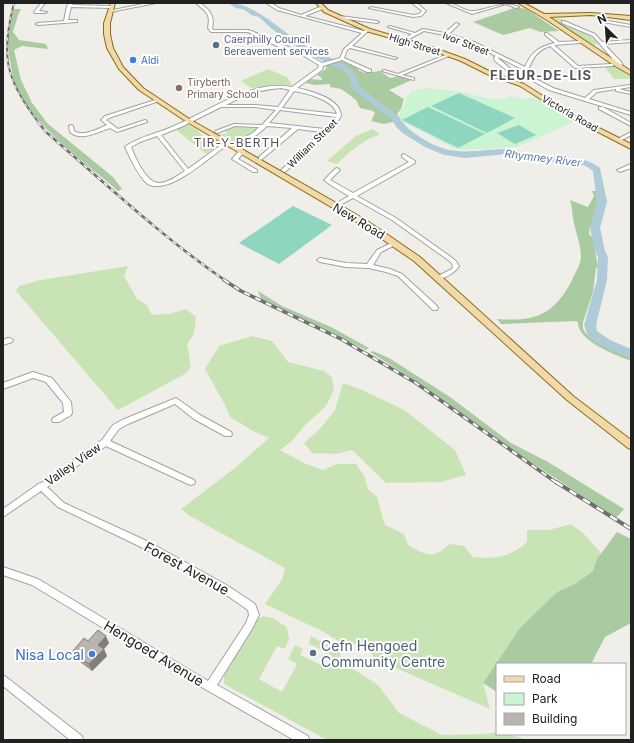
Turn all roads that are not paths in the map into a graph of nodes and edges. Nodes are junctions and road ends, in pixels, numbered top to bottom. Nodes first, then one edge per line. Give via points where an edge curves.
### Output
1 (43, 3) edge
2 (154, 3) edge
3 (198, 3) edge
4 (268, 3) edge
5 (414, 3) edge
6 (448, 3) edge
7 (483, 3) edge
8 (507, 3) edge
9 (70, 5) edge
10 (320, 5) edge
11 (519, 5) edge
12 (111, 7) edge
13 (493, 7) junction
14 (371, 8) dead end
15 (45, 12) dead end
16 (301, 16) junction
17 (372, 16) dead end
18 (340, 17) junction
19 (544, 17) junction
20 (631, 18) edge
21 (76, 21) dead end
22 (366, 21) junction
23 (603, 21) dead end
24 (66, 22) junction
25 (377, 22) dead end
26 (38, 24) dead end
27 (457, 24) dead end
28 (566, 24) dead end
29 (631, 26) edge
30 (390, 27) dead end
31 (366, 31) junction
32 (415, 34) junction
33 (446, 34) junction
34 (546, 34) dead end
35 (279, 38) dead end
36 (406, 40) junction
37 (269, 41) junction
38 (631, 41) edge
39 (580, 42) junction
40 (601, 43) junction
41 (559, 44) junction
42 (551, 45) junction
43 (349, 46) junction
44 (449, 55) junction
45 (497, 56) junction
46 (395, 58) dead end
47 (340, 59) junction
48 (322, 64) junction
49 (620, 64) dead end
50 (611, 65) dead end
51 (526, 69) junction
52 (511, 70) dead end
53 (369, 71) dead end
54 (384, 71) dead end
55 (631, 73) edge
56 (398, 74) junction
57 (524, 74) junction
58 (412, 79) dead end
59 (508, 80) junction
60 (628, 86) dead end
61 (294, 88) junction
62 (614, 88) junction
63 (631, 93) edge
64 (585, 100) junction
65 (157, 101) junction
66 (594, 103) junction
67 (218, 106) junction
68 (280, 108) junction
69 (631, 114) edge
70 (339, 116) junction
71 (145, 121) dead end
72 (189, 121) junction
73 (265, 125) junction
74 (631, 125) edge
75 (72, 126) dead end
76 (110, 126) junction
77 (296, 128) junction
78 (327, 131) junction
79 (217, 132) dead end
80 (631, 133) edge
81 (158, 134) junction
82 (620, 139) junction
83 (631, 142) edge
84 (228, 143) junction
85 (234, 147) junction
86 (631, 147) edge
87 (242, 151) junction
88 (404, 156) dead end
89 (261, 158) dead end
90 (631, 166) edge
91 (284, 170) dead end
92 (337, 170) dead end
93 (620, 170) dead end
94 (187, 171) junction
95 (254, 171) dead end
96 (354, 196) junction
97 (334, 206) junction
98 (395, 243) junction
99 (322, 263) dead end
100 (369, 266) junction
101 (437, 278) junction
102 (435, 308) dead end
103 (10, 340) dead end
104 (3, 343) edge
105 (3, 386) edge
106 (56, 420) dead end
107 (228, 434) dead end
108 (105, 442) junction
109 (631, 445) edge
110 (192, 482) dead end
111 (42, 486) junction
112 (3, 514) edge
113 (3, 571) edge
114 (3, 680) edge
115 (210, 687) junction
116 (78, 740) edge
117 (304, 740) edge

1 - 15 street via 36,12
2 - 12 street
3 - 37 street via 210,13 213,21 210,28 212,31 244,30 259,34
4 - 16 street
5 - 14 street via 424,12 413,16
6 - 13 street via 471,13
7 - 13 street
8 - 11 street
8 - 13 street
9 - 12 street
9 - 24 street
10 - 16 street
10 - 18 main road, High Street
11 - 19 main road
12 - 65 main road, New Road via 107,34 115,59 130,79
16 - 31 street
17 - 22 street
18 - 22 street
18 - 31 main road, High Street
19 - 20 main road via 604,14
19 - 39 main road
21 - 24 street
22 - 25 street
23 - 29 street
24 - 26 street
27 - 33 street
28 - 40 street via 594,35
30 - 32 street
31 - 36 main road, High Street
31 - 43 street
32 - 33 street, Ivor Street via 422,30
32 - 36 street, Ivor Street
33 - 45 street, Ivor Street via 472,43
34 - 41 street
35 - 37 street
36 - 44 main road, High Street
37 - 48 street
38 - 40 street
39 - 41 street
39 - 55 main road
40 - 49 street
41 - 42 street
42 - 50 street via 577,67
42 - 51 street via 541,47
43 - 46 street
43 - 47 street
44 - 56 street
44 - 59 main road, High Street
45 - 51 street, Ivor Street
45 - 52 street via 497,60
47 - 48 street
47 - 53 street
48 - 61 street via 320,69
51 - 57 street
54 - 56 street
56 - 58 street
57 - 59 street
57 - 64 street via 551,89
59 - 82 main road, Victoria Road via 522,85 571,116
60 - 62 street
61 - 67 street via 252,90
61 - 68 street
61 - 70 street via 328,100 337,108
62 - 63 street
62 - 64 street via 595,92
64 - 66 street
65 - 72 main road, New Road
65 - 76 street via 104,118
66 - 69 street
66 - 74 street
67 - 68 street
67 - 72 street
68 - 70 street
68 - 73 street
70 - 78 street, William Street
71 - 76 street via 117,131
72 - 81 street
72 - 84 main road, New Road
73 - 77 street
73 - 79 street via 234,125
73 - 85 street via 249,139
75 - 76 street via 72,132 81,135
77 - 78 street
77 - 89 street
78 - 91 street, William Street
80 - 82 street
81 - 94 street
81 - 94 street via 128,147 148,181 163,185
82 - 83 street
82 - 86 main road, Victoria Road
84 - 85 main road, New Road
84 - 94 street
85 - 87 main road, New Road
87 - 95 street via 235,159
87 - 97 main road, New Road
88 - 96 street via 413,162
90 - 93 street
92 - 96 street via 328,180
96 - 97 street
96 - 101 street via 394,219 453,261 456,266 454,270
97 - 98 main road, New Road
98 - 100 street via 380,249
98 - 101 main road, New Road
99 - 100 street
100 - 102 street via 400,275
101 - 109 main road, New Road via 570,398
103 - 104 street
105 - 106 street via 33,374 49,380 67,402 68,413
107 - 108 street via 197,417 176,401 116,427
108 - 110 street, Valley View
108 - 111 street, Valley View
111 - 112 street, Valley View
111 - 115 street, Forest Avenue via 61,505 146,545 252,607 254,615 250,626
113 - 115 street, Hengoed Avenue via 35,582
114 - 116 street
115 - 117 street, Hengoed Avenue

